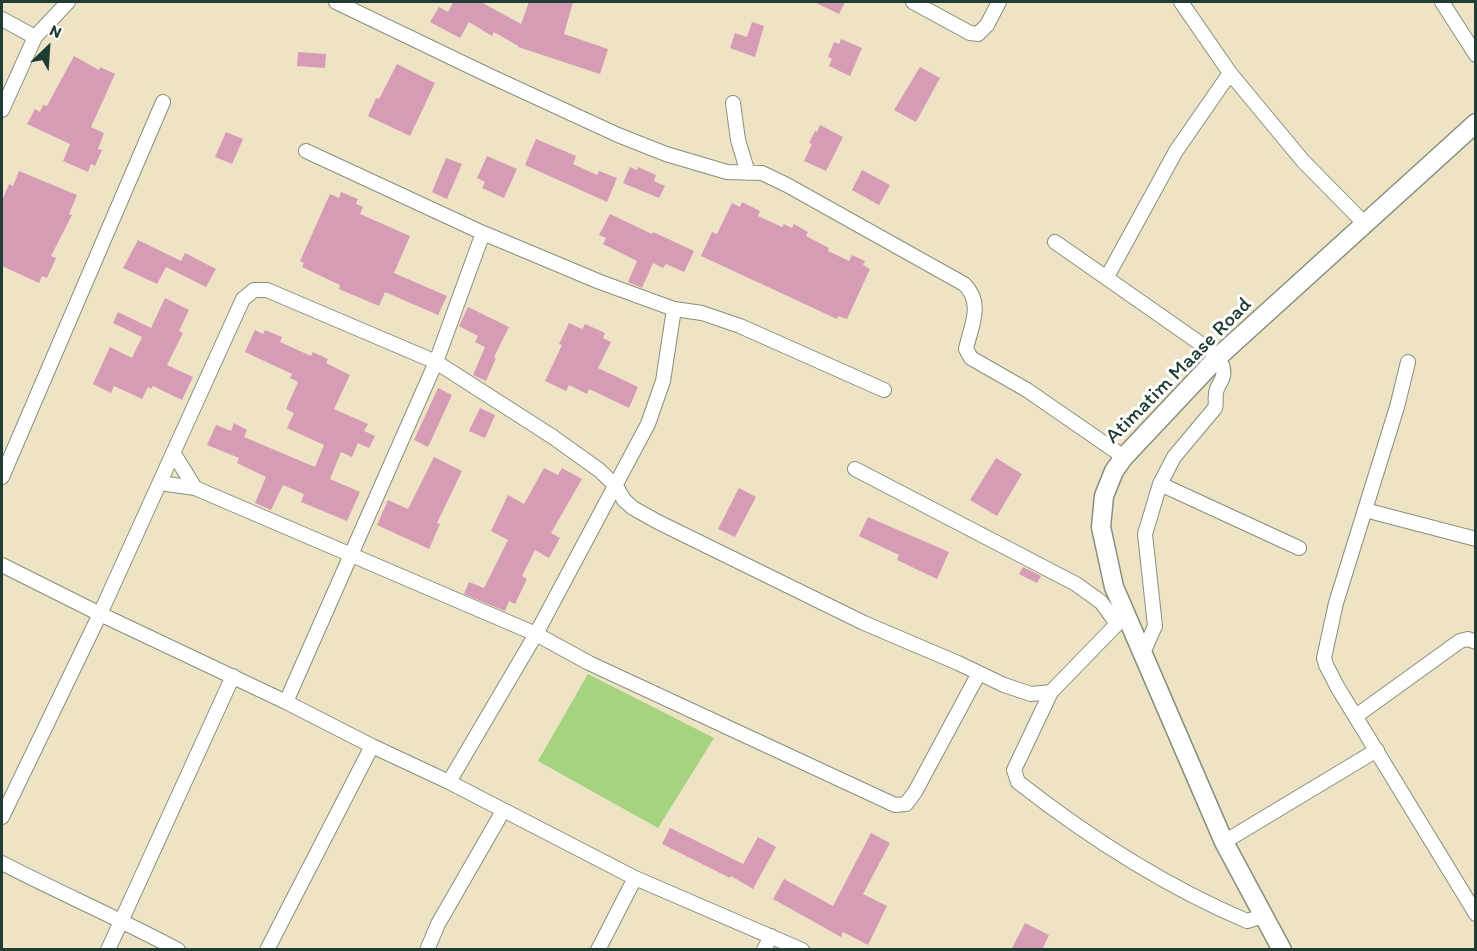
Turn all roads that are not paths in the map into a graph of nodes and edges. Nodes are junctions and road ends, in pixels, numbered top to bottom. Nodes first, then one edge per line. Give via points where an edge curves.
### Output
1 (68, 2) edge
2 (336, 2) edge
3 (913, 2) edge
4 (999, 2) edge
5 (1181, 2) edge
6 (1442, 2) edge
7 (2, 19) edge
8 (35, 37) junction
9 (1476, 55) edge
10 (1230, 74) junction
11 (163, 102) dead end
12 (732, 103) dead end
13 (2, 110) edge
14 (1476, 123) edge
15 (306, 151) dead end
16 (748, 172) junction
17 (1365, 224) junction
18 (483, 233) junction
19 (1055, 242) dead end
20 (1107, 277) junction
21 (674, 309) junction
22 (1218, 357) junction
23 (436, 362) junction
24 (1408, 362) dead end
25 (884, 390) dead end
26 (174, 454) junction
27 (1124, 457) junction
28 (855, 469) dead end
29 (2, 477) edge
30 (160, 483) junction
31 (1160, 484) junction
32 (616, 486) junction
33 (195, 488) junction
34 (1365, 510) junction
35 (1476, 539) edge
36 (1299, 548) dead end
37 (353, 554) junction
38 (2, 565) edge
39 (100, 614) junction
40 (1121, 618) junction
41 (536, 634) junction
42 (1476, 642) edge
43 (1143, 653) junction
44 (979, 673) junction
45 (232, 676) junction
46 (1051, 692) junction
47 (286, 702) junction
48 (1356, 716) junction
49 (372, 746) junction
50 (1377, 750) junction
51 (449, 782) junction
52 (503, 811) junction
53 (2, 817) edge
54 (1224, 842) junction
55 (2, 863) edge
56 (635, 878) junction
57 (1476, 914) edge
58 (1263, 916) junction
59 (122, 920) junction
60 (771, 936) junction
61 (108, 950) edge
62 (178, 950) edge
63 (267, 950) edge
64 (426, 950) edge
65 (598, 950) edge
66 (764, 950) edge
67 (802, 950) edge
68 (1282, 950) edge

1 - 8 street
2 - 16 street via 618,135 727,172
3 - 4 street via 978,34
5 - 10 street
6 - 9 street
7 - 8 street
8 - 13 street
10 - 17 street via 1303,161
10 - 20 street via 1176,151
11 - 29 street
12 - 16 street
14 - 17 main road, Atimatim Maase Road
15 - 18 street
16 - 27 street via 762,173 787,185 964,284 973,293 976,306 966,349 971,358 1027,390
17 - 22 main road, Atimatim Maase Road
18 - 21 street
18 - 23 street
19 - 20 street
20 - 22 street
21 - 25 street via 702,313 740,326
21 - 32 street via 659,394
22 - 27 main road, Atimatim Maase Road
22 - 31 street via 1224,375 1216,391 1215,408 1174,457
23 - 26 street via 267,290 254,290 243,299
23 - 32 street via 553,436
23 - 37 street
24 - 34 street
26 - 30 street
26 - 33 street
27 - 40 main road, Atimatim Maase Road via 1104,496 1101,527
28 - 40 street via 1076,584
30 - 33 street
30 - 39 street
31 - 36 street
31 - 43 street via 1145,534 1155,626
32 - 41 street
32 - 44 street via 624,501 658,522 864,623
33 - 37 street
34 - 35 street
34 - 48 street via 1336,603 1324,658
37 - 41 street
37 - 47 street
38 - 39 street
39 - 45 street
39 - 53 street
40 - 43 main road, Atimatim Maase Road
40 - 46 street
41 - 44 street via 589,663 895,805 906,804 915,792
41 - 51 street
42 - 48 street via 1460,641
43 - 54 main road, Atimatim Maase Road
44 - 46 street via 1031,694
45 - 47 street
45 - 59 street
46 - 58 street via 1014,770 1018,782 1113,849 1216,908 1247,921
47 - 49 street
48 - 50 street
49 - 51 street
49 - 63 street
50 - 54 street
50 - 57 street
51 - 52 street
52 - 56 street
52 - 64 street
54 - 58 main road, Atimatim Maase Road
55 - 59 street
56 - 60 street
56 - 65 street
58 - 68 main road, Atimatim Maase Road
59 - 61 street
59 - 62 street
60 - 66 street
60 - 67 street

